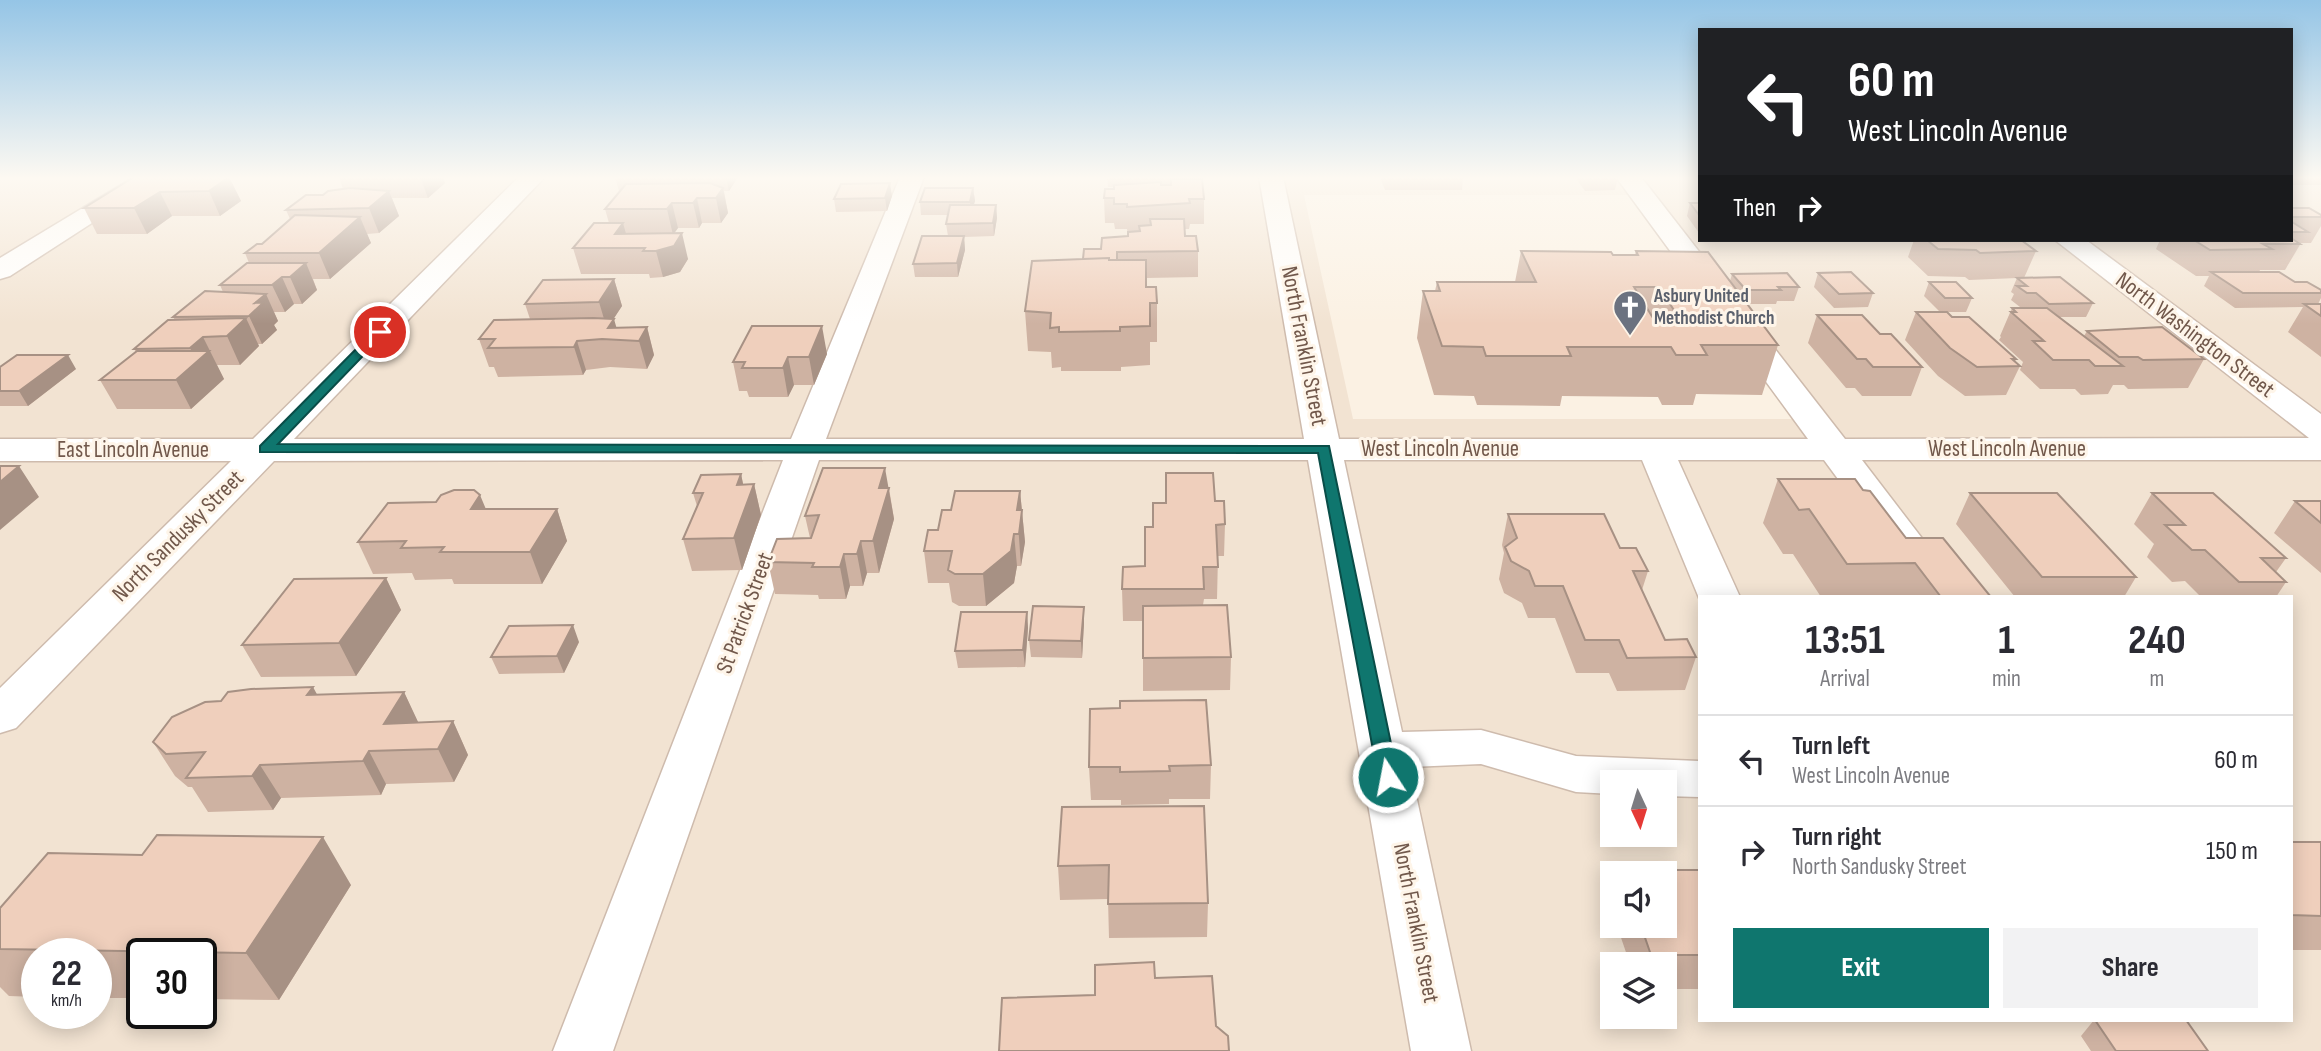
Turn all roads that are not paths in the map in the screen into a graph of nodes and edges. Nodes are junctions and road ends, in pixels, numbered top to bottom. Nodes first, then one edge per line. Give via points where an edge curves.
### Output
1 (71, 226) edge
2 (485, 226) edge
3 (893, 226) edge
4 (1281, 226) edge
5 (1666, 226) edge
6 (2072, 242) edge
7 (0, 270) edge
8 (2321, 431) edge
9 (265, 449) junction
10 (805, 449) junction
11 (1324, 449) junction
12 (1655, 449) junction
13 (1836, 449) junction
14 (2321, 449) edge
15 (0, 450) edge
16 (1718, 595) edge
17 (1946, 595) edge
18 (0, 716) edge
19 (1382, 750) junction
20 (1698, 779) edge
21 (583, 1051) edge
22 (1441, 1051) edge

1 - 7 street
2 - 9 street, North Sandusky Street
3 - 10 street, St Patrick Street
4 - 11 street, North Franklin Street
5 - 13 street
6 - 8 street, North Washington Street
9 - 10 street, West Lincoln Avenue
9 - 15 street, East Lincoln Avenue
9 - 18 street, North Sandusky Street
10 - 11 street, West Lincoln Avenue
10 - 21 street, St Patrick Street
11 - 12 street, West Lincoln Avenue
11 - 19 street, North Franklin Street
12 - 13 street, West Lincoln Avenue
12 - 16 street
13 - 14 street, West Lincoln Avenue
13 - 17 street
19 - 20 street via 1482,747 1576,774
19 - 22 street, North Franklin Street

